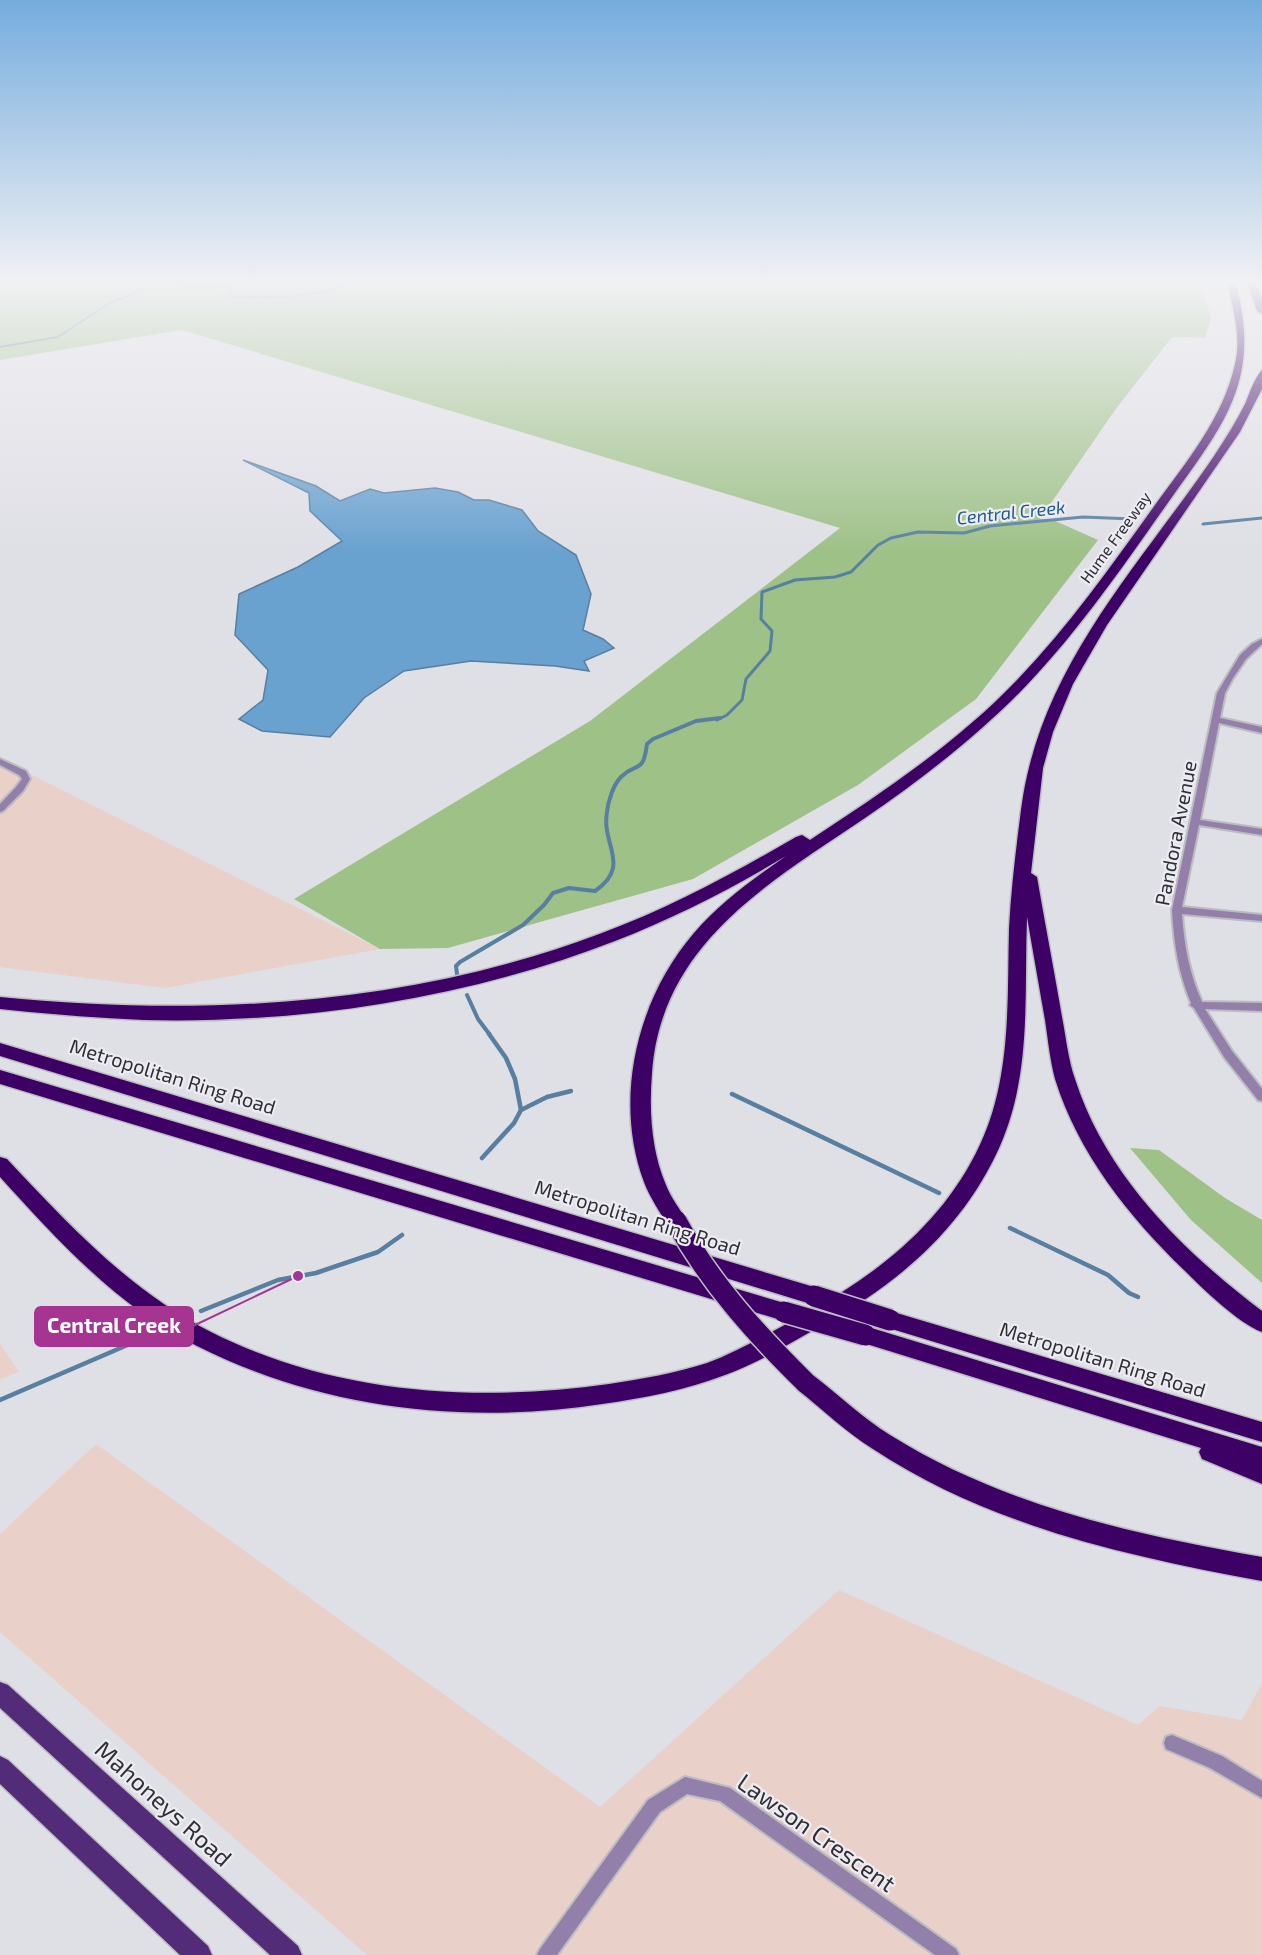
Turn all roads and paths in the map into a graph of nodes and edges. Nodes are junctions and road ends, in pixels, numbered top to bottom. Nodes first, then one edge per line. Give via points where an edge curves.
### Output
1 (1243, 371) edge
2 (1262, 373) edge
3 (1262, 641) edge
4 (1216, 720) junction
5 (1262, 730) edge
6 (0, 762) edge
7 (921, 770) junction
8 (20, 789) junction
9 (0, 800) edge
10 (0, 809) edge
11 (1195, 822) junction
12 (1262, 832) edge
13 (1025, 855) junction
14 (1177, 910) junction
15 (1262, 918) edge
16 (0, 1003) edge
17 (1195, 1005) junction
18 (1262, 1007) edge
19 (0, 1049) edge
20 (0, 1077) edge
21 (1262, 1097) edge
22 (0, 1164) edge
23 (1262, 1323) edge
24 (1113, 1412) junction
25 (1262, 1432) edge
26 (1262, 1457) edge
27 (1262, 1473) edge
28 (1262, 1569) edge
29 (0, 1694) edge
30 (1172, 1743) dead end
31 (0, 1768) edge
32 (1262, 1790) edge
33 (199, 1955) edge
34 (289, 1955) edge
35 (546, 1955) edge
36 (950, 1955) edge

1 - 7 highway, Hume Freeway via 1239,388 1218,426 1047,656 998,706
2 - 13 highway, Hume Freeway via 1237,431 1103,622 1058,700 1033,774
3 - 4 street, Pandora Avenue via 1251,647 1234,669 1221,693
4 - 5 street
4 - 11 street, Pandora Avenue
6 - 8 street via 25,777
7 - 16 highway via 726,885 579,948 472,978 397,994 247,1011 89,1013
7 - 28 highway, bridge via 740,899 678,965 654,1016 639,1089 644,1145 655,1185 689,1247 757,1335 806,1383 880,1441 921,1466 1007,1507 1106,1539
8 - 9 street
8 - 10 street
11 - 12 street
11 - 14 street, Pandora Avenue
13 - 22 highway via 1018,922 1015,1062 1007,1103 975,1175 930,1237 893,1271 829,1312 704,1373 591,1397 484,1405 369,1395 309,1381 206,1341 165,1318 93,1260
13 - 23 highway via 1065,1078 1087,1130 1127,1194 1149,1220 1206,1279
14 - 15 street
14 - 17 street, Pandora Avenue via 1177,936
17 - 18 street
17 - 21 street, Pandora Avenue via 1209,1030
19 - 25 highway, Metropolitan Ring Road, bridge
20 - 24 highway, bridge
24 - 26 highway
24 - 27 highway
29 - 34 main road, Mahoneys Road
30 - 32 street via 1216,1762
31 - 33 main road
35 - 36 street, Lawson Crescent via 654,1806 685,1785 724,1794

